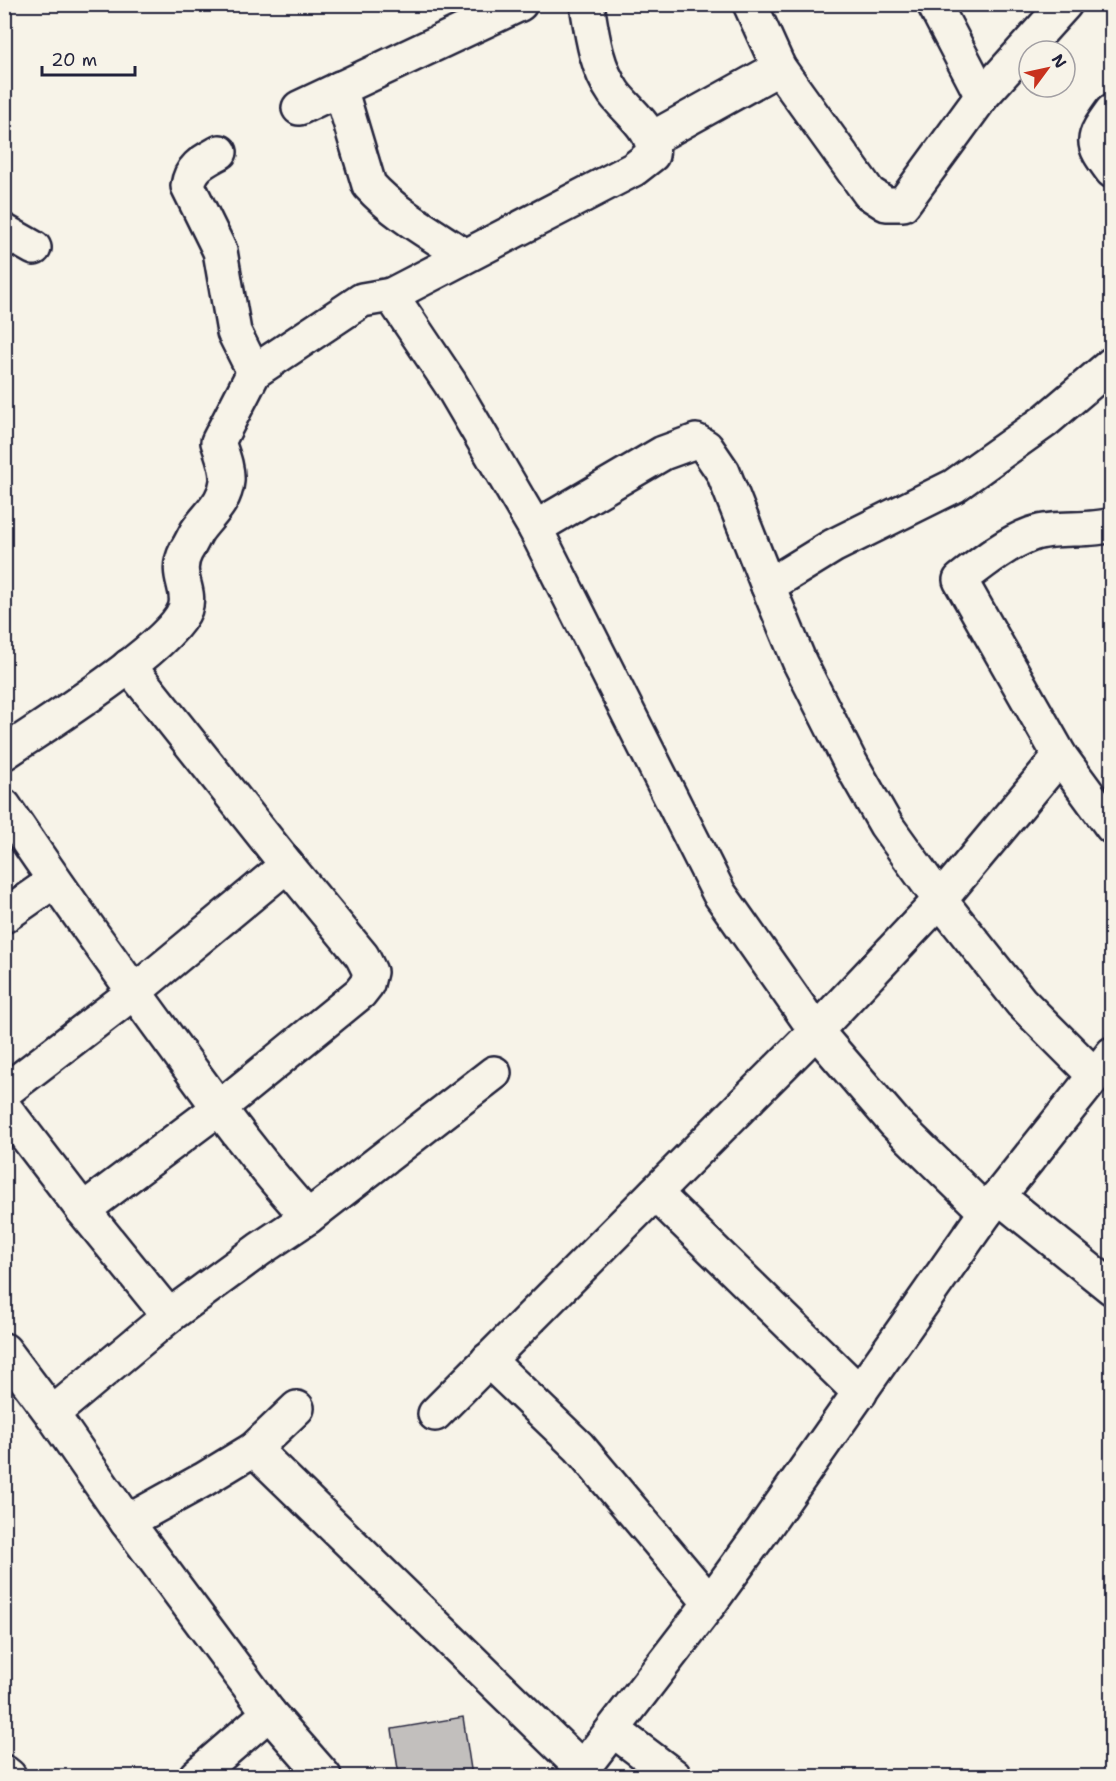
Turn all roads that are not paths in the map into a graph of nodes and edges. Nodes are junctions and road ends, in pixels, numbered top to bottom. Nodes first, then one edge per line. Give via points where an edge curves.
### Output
1 (520, 4) edge
2 (587, 4) edge
3 (750, 4) edge
4 (934, 4) edge
5 (1065, 4) edge
6 (779, 68) junction
7 (340, 88) junction
8 (982, 96) junction
9 (299, 108) dead end
10 (1112, 111) edge
11 (651, 139) junction
12 (220, 152) dead end
13 (1112, 171) edge
14 (4, 231) edge
15 (34, 248) dead end
16 (465, 256) junction
17 (391, 295) junction
18 (1112, 364) edge
19 (254, 372) junction
20 (1112, 525) edge
21 (535, 528) junction
22 (768, 586) junction
23 (129, 666) junction
24 (4, 753) edge
25 (1060, 756) junction
26 (4, 806) edge
27 (1112, 827) edge
28 (287, 865) junction
29 (54, 881) junction
30 (940, 900) junction
31 (4, 916) edge
32 (134, 992) junction
33 (816, 1031) junction
34 (1103, 1064) edge
35 (494, 1073) dead end
36 (4, 1092) edge
37 (4, 1107) edge
38 (219, 1108) junction
39 (655, 1193) junction
40 (992, 1204) junction
41 (83, 1210) junction
42 (308, 1217) junction
43 (1112, 1288) edge
44 (169, 1316) junction
45 (4, 1350) edge
46 (488, 1360) junction
47 (860, 1393) junction
48 (297, 1408) dead end
49 (52, 1414) junction
50 (435, 1414) dead end
51 (254, 1449) junction
52 (127, 1522) junction
53 (710, 1603) junction
54 (269, 1713) junction
55 (613, 1730) junction
56 (4, 1772) edge
57 (580, 1773) edge
58 (9, 1776) edge
59 (196, 1776) edge
60 (324, 1776) edge
61 (674, 1776) edge

1 - 7 street
2 - 11 street via 596,58 614,93
3 - 6 street
4 - 8 street
5 - 8 street
6 - 8 street via 869,193 886,204 903,204
6 - 11 street
7 - 9 street
7 - 16 street via 369,184 403,215
10 - 13 street via 1095,134 1096,147
11 - 16 street via 652,155 633,169
12 - 19 street via 198,164 189,175 188,186 220,251 234,332
14 - 15 street
16 - 17 street
17 - 19 street via 362,300
17 - 21 street via 450,383
18 - 22 street via 1045,421 954,486 833,546
19 - 23 street via 218,442 227,482 219,506 197,531 183,558 185,609 176,624
20 - 25 street via 1033,534 991,556 960,580
21 - 22 street via 663,453 696,441 706,447 723,472
21 - 33 street via 719,893
22 - 30 street via 800,663 850,762 886,825
23 - 24 street
23 - 28 street
25 - 27 street
25 - 30 street
26 - 29 street
28 - 32 street
28 - 38 street via 362,956 370,972 367,984 341,1010
29 - 31 street
29 - 32 street
30 - 33 street
30 - 34 street via 1021,1002
32 - 36 street
32 - 38 street
33 - 39 street
33 - 40 street via 895,1123
34 - 40 street
35 - 42 street
37 - 41 street
38 - 41 street
38 - 42 street
39 - 46 street
39 - 47 street
40 - 43 street
40 - 47 street
41 - 44 street
42 - 44 street
44 - 49 street
45 - 49 street
46 - 50 street
46 - 53 street via 579,1447
47 - 53 street
48 - 51 street
49 - 52 street
51 - 52 street
51 - 57 street
52 - 54 street
53 - 55 street
54 - 59 street
54 - 60 street
55 - 57 street
55 - 61 street
56 - 58 street

